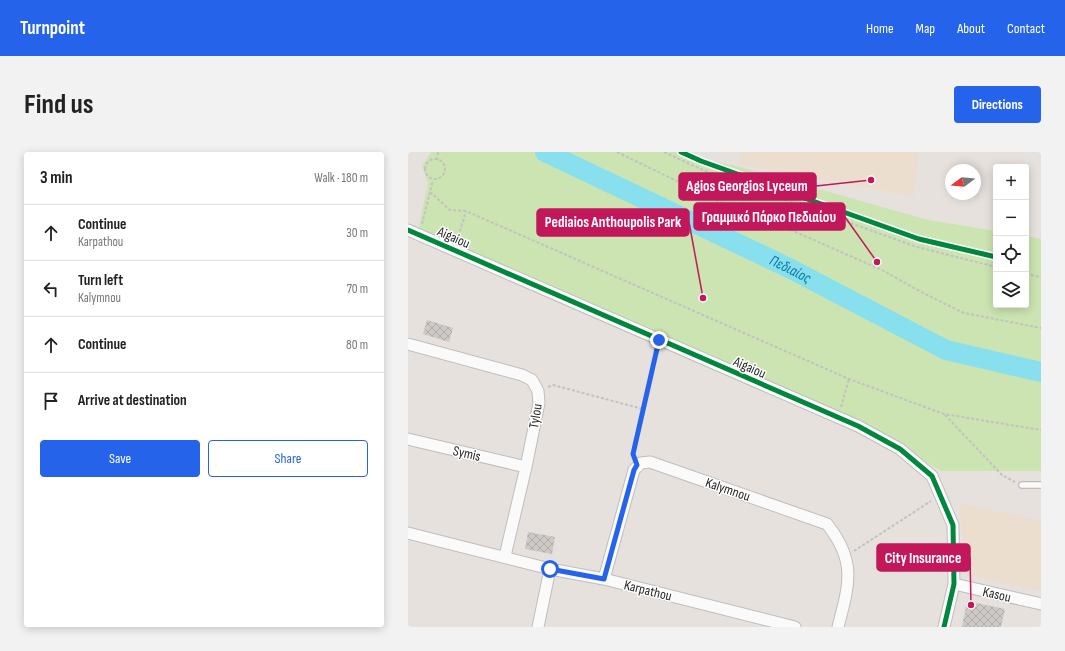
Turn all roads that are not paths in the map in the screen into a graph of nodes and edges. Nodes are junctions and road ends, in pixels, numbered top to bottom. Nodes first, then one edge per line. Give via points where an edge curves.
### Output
1 (408, 230) edge
2 (408, 344) edge
3 (408, 439) edge
4 (526, 467) junction
5 (1022, 485) road end
6 (1041, 485) edge
7 (408, 533) edge
8 (505, 556) junction
9 (550, 569) junction
10 (604, 579) junction
11 (954, 584) junction
12 (1041, 604) edge
13 (538, 627) edge
14 (795, 627) edge
15 (838, 627) edge
16 (944, 627) edge

1 - 11 street, Aigaiou via 837,418 900,449 932,476 953,525
2 - 4 street, Tylou via 522,375 532,380 538,391 538,403
3 - 4 street, Symis
4 - 8 street, Tylou
5 - 6 lane
7 - 8 street, Karpathou
8 - 9 street, Karpathou
9 - 10 street, Karpathou
9 - 13 street
10 - 14 street, Karpathou
10 - 15 street, Kalymnou via 634,470 641,462 650,462 827,524 839,539 846,556 847,592
11 - 12 street, Kasou
11 - 16 street, Aigaiou

